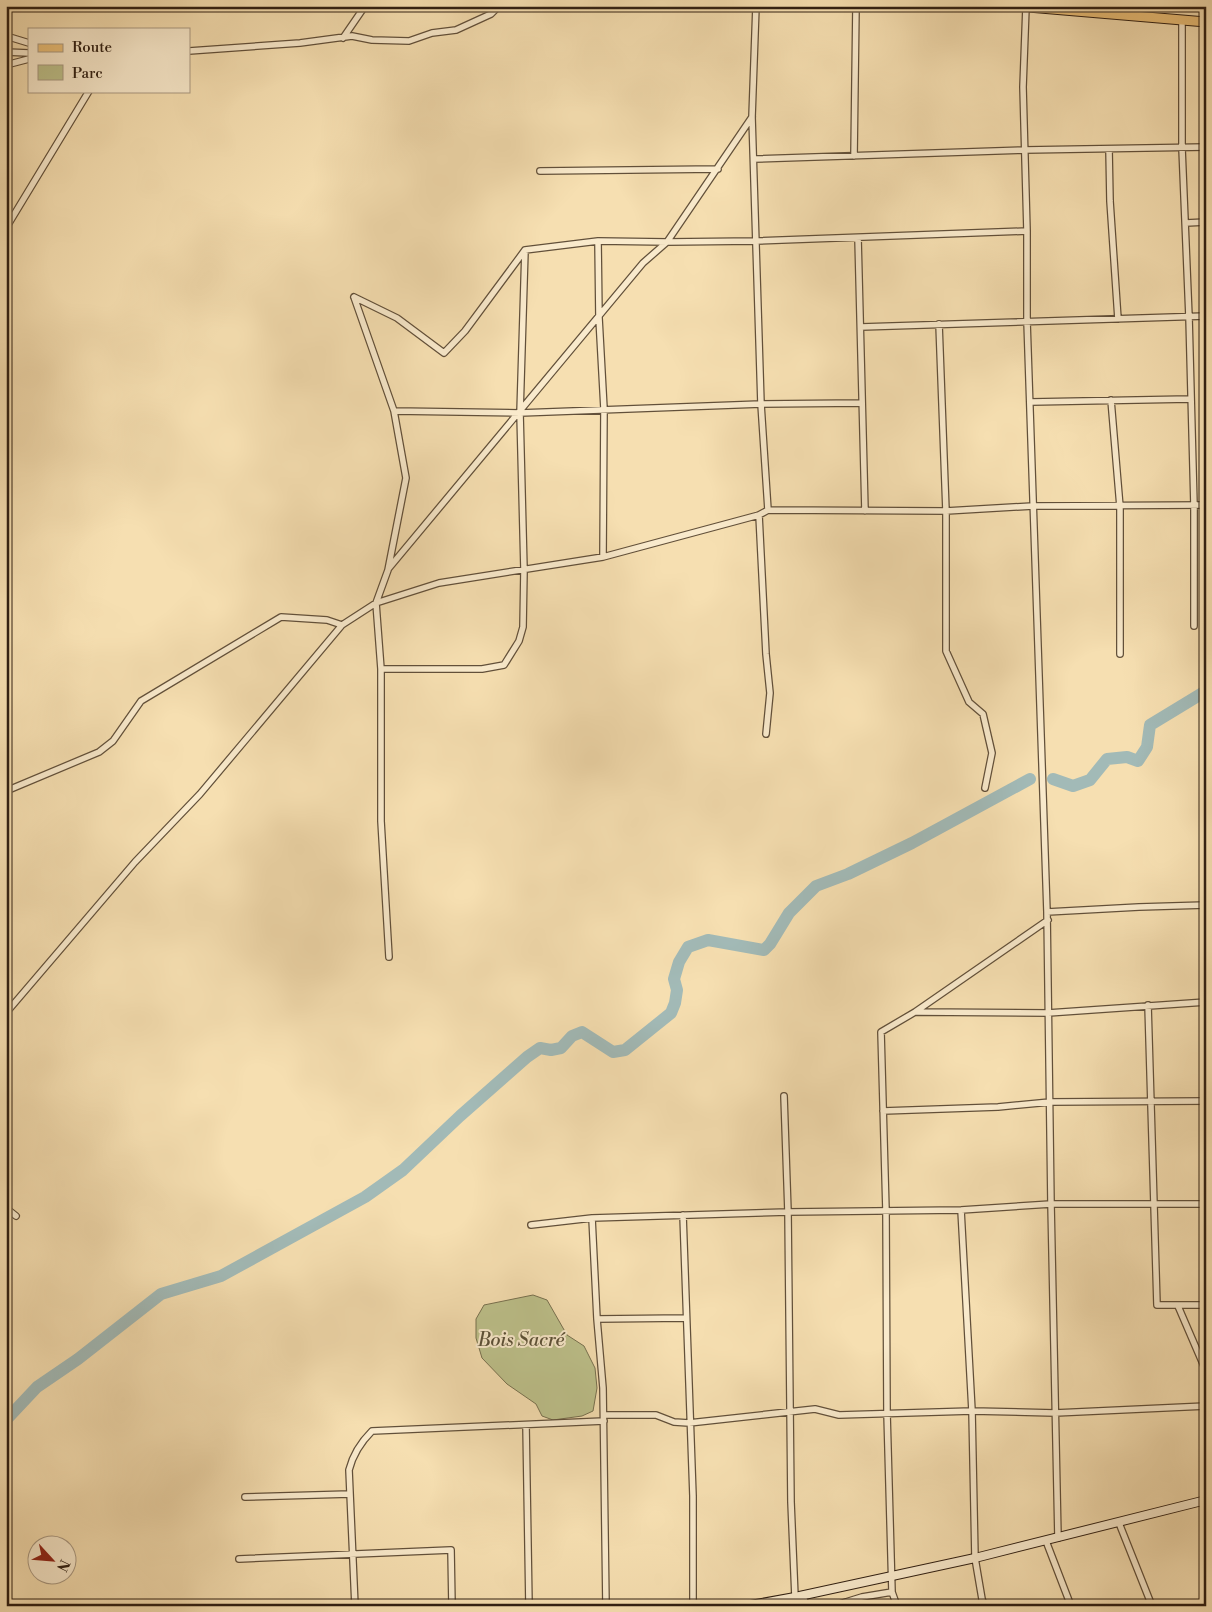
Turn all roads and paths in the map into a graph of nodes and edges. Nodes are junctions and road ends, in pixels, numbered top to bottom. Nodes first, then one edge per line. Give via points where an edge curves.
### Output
1 (365, 6) edge
2 (498, 6) edge
3 (756, 6) edge
4 (856, 6) edge
5 (1016, 6) edge
6 (1026, 7) edge
7 (1182, 20) junction
8 (1206, 22) edge
9 (6, 36) edge
10 (342, 38) junction
11 (28, 43) edge
12 (190, 51) edge
13 (6, 52) edge
14 (28, 53) edge
15 (28, 60) edge
16 (6, 65) edge
17 (88, 92) edge
18 (752, 117) junction
19 (1206, 147) edge
20 (1182, 148) junction
21 (1109, 149) junction
22 (1025, 150) junction
23 (854, 156) junction
24 (754, 159) junction
25 (718, 169) junction
26 (540, 171) dead end
27 (1186, 222) junction
28 (1206, 222) edge
29 (6, 228) edge
30 (1027, 231) junction
31 (858, 238) junction
32 (598, 241) junction
33 (756, 241) junction
34 (667, 242) junction
35 (525, 250) junction
36 (1206, 316) edge
37 (1189, 317) junction
38 (599, 318) junction
39 (1118, 319) junction
40 (1027, 321) junction
41 (939, 324) junction
42 (861, 327) junction
43 (1190, 398) junction
44 (1111, 400) junction
45 (1030, 402) junction
46 (861, 403) junction
47 (761, 404) junction
48 (604, 409) junction
49 (394, 411) junction
50 (520, 413) junction
51 (1033, 506) junction
52 (1194, 506) junction
53 (1206, 506) edge
54 (1120, 507) junction
55 (768, 510) junction
56 (865, 511) junction
57 (946, 511) junction
58 (759, 515) junction
59 (604, 557) junction
60 (388, 570) junction
61 (524, 570) junction
62 (376, 603) junction
63 (342, 625) junction
64 (1194, 626) dead end
65 (1120, 654) dead end
66 (381, 669) junction
67 (766, 734) dead end
68 (985, 788) dead end
69 (6, 791) edge
70 (1206, 906) edge
71 (1048, 912) junction
72 (1048, 920) junction
73 (390, 957) dead end
74 (1206, 1002) edge
75 (1148, 1005) junction
76 (915, 1012) junction
77 (6, 1013) edge
78 (1048, 1013) junction
79 (784, 1096) dead end
80 (1050, 1102) junction
81 (1150, 1102) junction
82 (1206, 1102) edge
83 (883, 1111) junction
84 (1051, 1204) junction
85 (1154, 1204) junction
86 (1206, 1204) edge
87 (6, 1208) edge
88 (961, 1210) junction
89 (886, 1211) junction
90 (788, 1212) junction
91 (683, 1215) junction
92 (16, 1216) dead end
93 (592, 1218) junction
94 (531, 1225) dead end
95 (1206, 1305) edge
96 (1178, 1306) junction
97 (686, 1318) junction
98 (597, 1319) junction
99 (1206, 1371) edge
100 (1206, 1406) edge
101 (972, 1411) junction
102 (790, 1412) junction
103 (1055, 1413) junction
104 (887, 1414) junction
105 (604, 1418) junction
106 (689, 1423) junction
107 (526, 1425) junction
108 (350, 1494) junction
109 (245, 1496) dead end
110 (1204, 1501) edge
111 (1206, 1513) edge
112 (1119, 1523) junction
113 (1058, 1538) junction
114 (1046, 1541) junction
115 (353, 1555) junction
116 (975, 1558) junction
117 (239, 1559) dead end
118 (891, 1576) junction
119 (892, 1592) junction
120 (799, 1596) junction
121 (355, 1606) edge
122 (452, 1606) edge
123 (529, 1606) edge
124 (606, 1606) edge
125 (693, 1606) edge
126 (745, 1606) edge
127 (807, 1606) edge
128 (833, 1606) edge
129 (897, 1606) edge
130 (985, 1606) edge
131 (1071, 1606) edge
132 (1152, 1606) edge

1 - 10 street
2 - 10 street via 490,14 456,30 409,40
3 - 18 street
4 - 23 street
5 - 6 main road
6 - 7 main road
6 - 22 street
7 - 8 main road
7 - 20 street
9 - 11 street
10 - 12 street
13 - 14 street
15 - 16 street
17 - 29 street
18 - 24 street
18 - 25 street
19 - 20 street
20 - 21 street
20 - 27 street
21 - 22 street
21 - 39 street
22 - 23 street
22 - 30 street
23 - 24 street
24 - 33 street
25 - 26 street
25 - 34 street
27 - 28 street
27 - 37 street
30 - 31 street
30 - 40 street
31 - 33 street
31 - 42 street
32 - 34 street
32 - 35 street
32 - 38 street
33 - 34 street
33 - 47 street
34 - 38 street via 644,263
35 - 49 street via 465,331 444,353 397,318 354,297
35 - 50 street
36 - 37 street
37 - 39 street
37 - 43 street
38 - 48 street
38 - 50 street
39 - 40 street
40 - 41 street
40 - 45 street
41 - 42 street
41 - 57 street
42 - 46 street
43 - 44 street
43 - 52 street
44 - 45 street
44 - 54 street
45 - 51 street
46 - 47 street
46 - 56 street
47 - 48 street
47 - 55 street
48 - 50 street
48 - 59 street
49 - 50 street
49 - 60 street via 406,478
50 - 60 street
50 - 61 street
51 - 54 street
51 - 57 street
51 - 71 street
52 - 53 street
52 - 54 street
52 - 64 street
54 - 65 street
55 - 56 street
55 - 58 street
56 - 57 street
57 - 68 street via 946,651 969,702 983,714 992,753
58 - 59 street
58 - 67 street via 770,693
59 - 61 street
60 - 62 street
61 - 62 street via 439,583
61 - 66 street via 523,627 519,641 504,665 482,669
62 - 63 street
62 - 66 street
63 - 69 street via 326,620 281,617 141,700 113,741 99,752
63 - 77 street via 200,794 135,862
66 - 73 street via 381,821
70 - 71 street
71 - 72 street
72 - 76 street
72 - 78 street
74 - 75 street
75 - 78 street
75 - 81 street
76 - 78 street
76 - 83 street via 881,1032
78 - 80 street
79 - 90 street
80 - 81 street
80 - 83 street
80 - 84 street
81 - 82 street
81 - 85 street
83 - 89 street
84 - 85 street
84 - 88 street
84 - 103 street
85 - 86 street
85 - 96 street via 1157,1305
87 - 92 street
88 - 89 street
88 - 101 street
89 - 90 street
89 - 104 street
90 - 91 street
90 - 102 street
91 - 93 street
91 - 97 street
93 - 94 street
93 - 98 street
95 - 96 street
96 - 99 street
97 - 98 street
97 - 106 street
98 - 105 street
100 - 103 street
101 - 103 street
101 - 104 street
101 - 116 street
102 - 104 street via 815,1409 839,1415
102 - 106 street
102 - 120 street via 791,1502
103 - 113 street
104 - 118 street
105 - 106 street via 656,1415 674,1422
105 - 107 street
105 - 124 street
106 - 125 street
107 - 108 street via 372,1431 351,1461
107 - 123 street
108 - 109 street
108 - 115 street
110 - 111 street
110 - 112 main road
112 - 113 main road
112 - 132 street
113 - 114 main road
114 - 116 main road
114 - 131 street
115 - 117 street
115 - 121 street
115 - 122 street via 451,1550
116 - 118 main road
116 - 130 street
118 - 119 street
118 - 120 main road
119 - 128 street
119 - 129 street
120 - 126 main road
120 - 127 street

